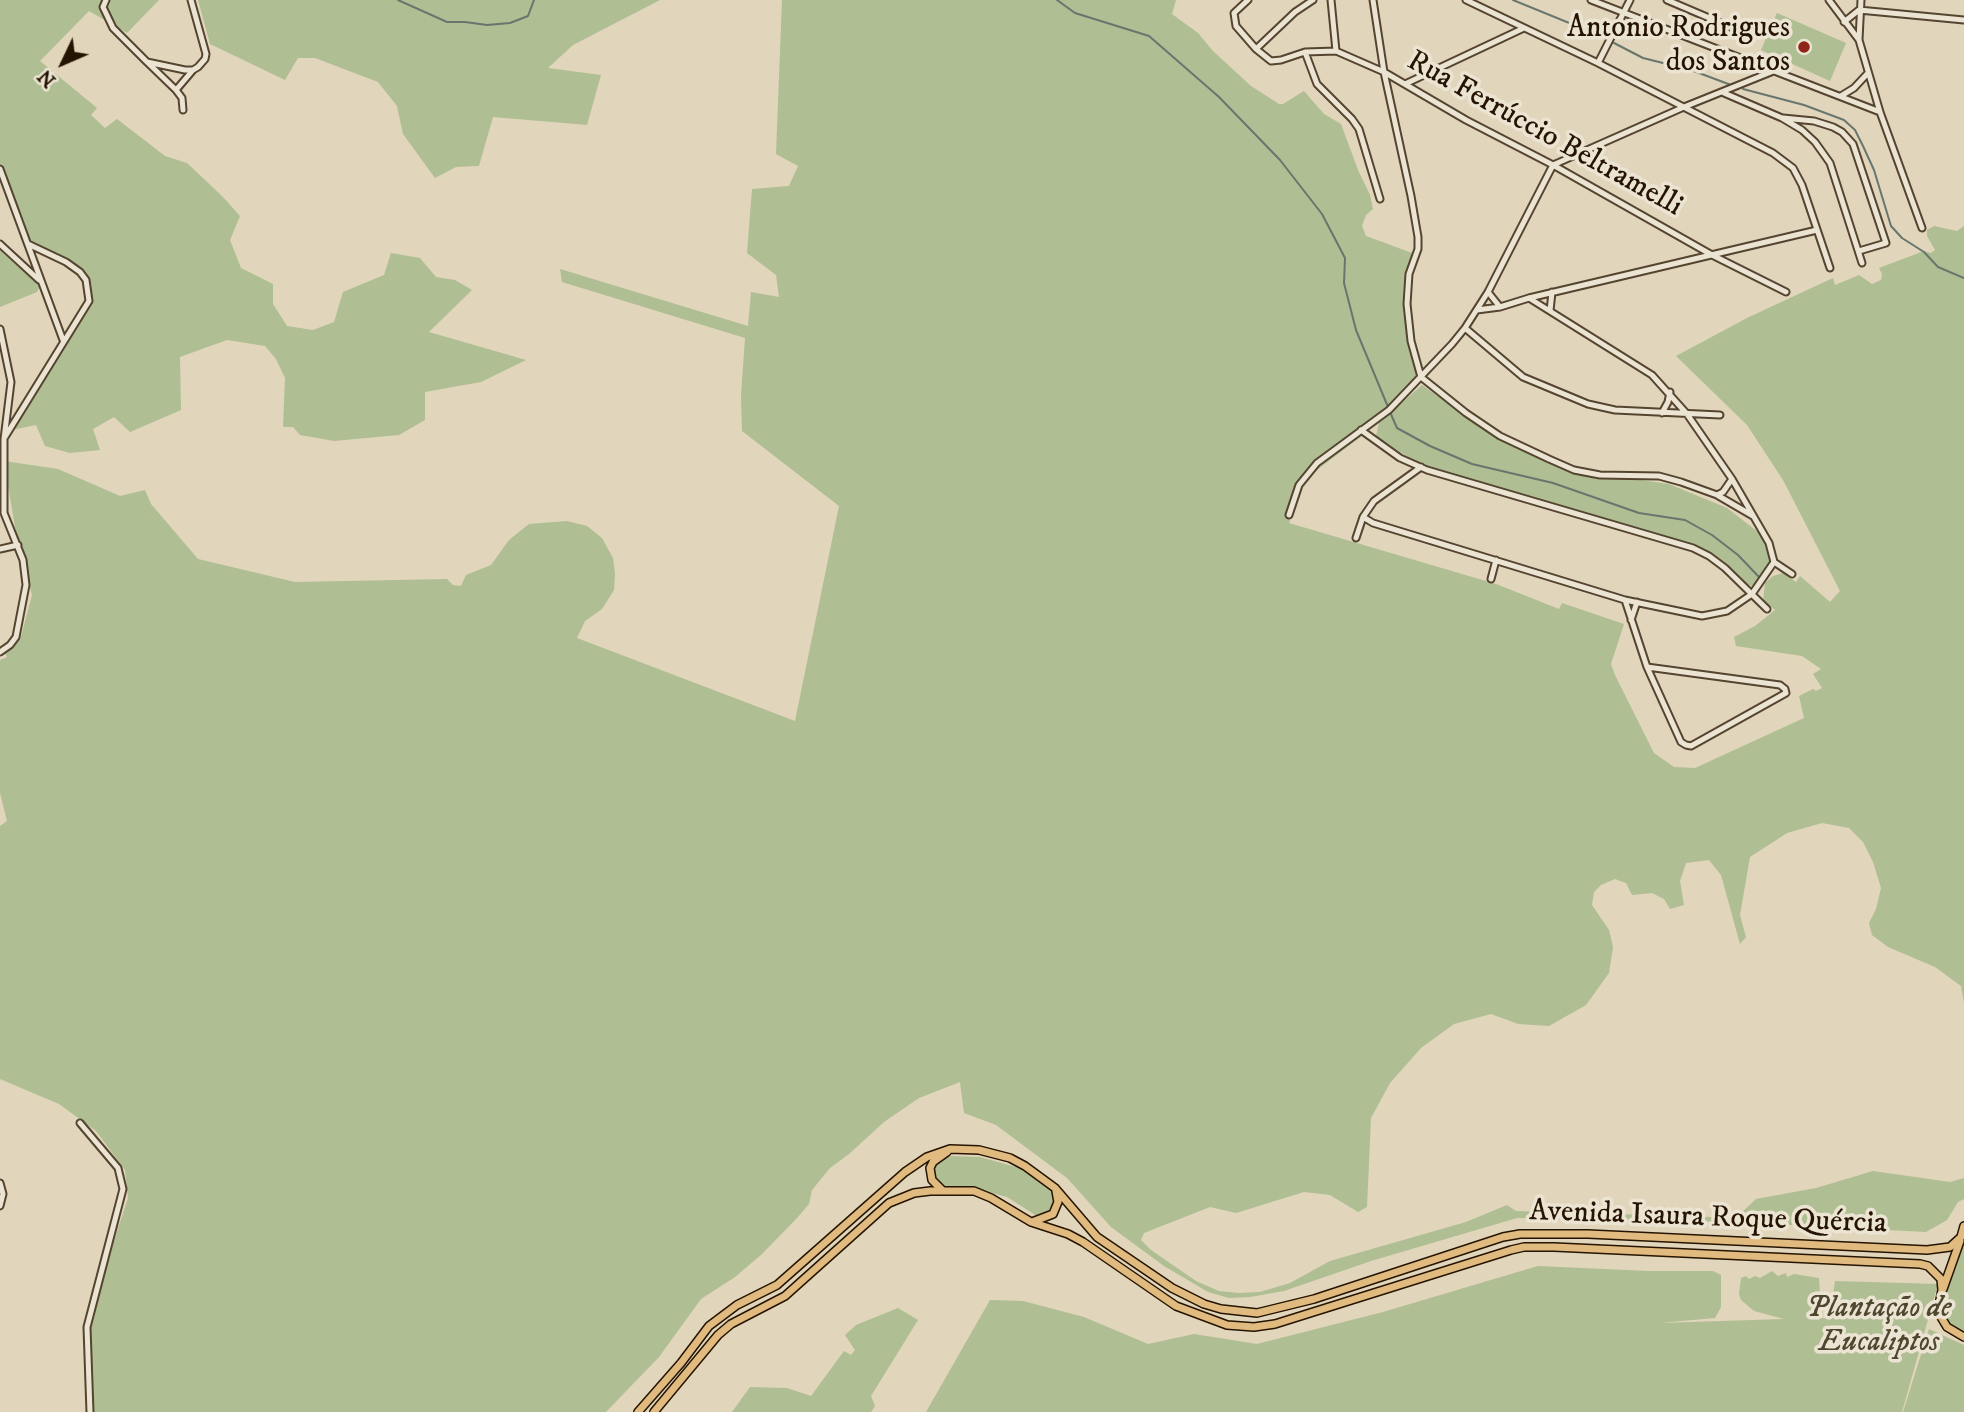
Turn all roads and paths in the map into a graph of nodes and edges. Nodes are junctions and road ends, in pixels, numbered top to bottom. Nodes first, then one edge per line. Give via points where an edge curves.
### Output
1 (106, 0) edge
2 (191, 0) edge
3 (1248, 0) edge
4 (1313, 0) edge
5 (1331, 0) edge
6 (1373, 0) edge
7 (1466, 0) edge
8 (1591, 0) edge
9 (1630, 0) edge
10 (1667, 0) edge
11 (1829, 0) edge
12 (1861, 0) edge
13 (1859, 10) junction
14 (1625, 12) junction
15 (1964, 20) edge
16 (1844, 22) junction
17 (1524, 28) junction
18 (1735, 29) dead end
19 (1859, 40) junction
20 (1256, 49) junction
21 (1336, 51) junction
22 (1305, 52) junction
23 (147, 62) junction
24 (1598, 63) junction
25 (193, 70) junction
26 (1384, 72) junction
27 (1771, 72) junction
28 (1868, 73) junction
29 (1405, 84) junction
30 (176, 90) junction
31 (1723, 93) junction
32 (1841, 96) junction
33 (1684, 107) junction
34 (183, 110) dead end
35 (1880, 112) junction
36 (1782, 118) junction
37 (1553, 165) junction
38 (0, 169) edge
39 (1380, 199) dead end
40 (1922, 228) dead end
41 (1817, 230) junction
42 (0, 244) edge
43 (28, 244) junction
44 (1858, 251) junction
45 (46, 253) junction
46 (1713, 255) junction
47 (34, 261) junction
48 (1862, 263) dead end
49 (26, 267) junction
50 (1830, 268) dead end
51 (42, 282) junction
52 (1488, 292) junction
53 (1552, 292) junction
54 (1786, 292) dead end
55 (1529, 298) junction
56 (1500, 307) junction
57 (1476, 310) junction
58 (1550, 311) junction
59 (1465, 328) junction
60 (0, 329) edge
61 (63, 340) junction
62 (1421, 377) junction
63 (1670, 392) junction
64 (9, 399) junction
65 (24, 405) junction
66 (1662, 413) junction
67 (1687, 414) junction
68 (1720, 415) dead end
69 (1361, 430) junction
70 (4, 439) junction
71 (1421, 467) junction
72 (1732, 479) junction
73 (1717, 495) junction
74 (1289, 515) dead end
75 (1363, 517) junction
76 (1756, 518) junction
77 (1356, 538) dead end
78 (18, 545) junction
79 (0, 549) edge
80 (1496, 560) junction
81 (1774, 562) junction
82 (1792, 574) dead end
83 (1491, 579) dead end
84 (1752, 594) junction
85 (1625, 600) junction
86 (1637, 602) junction
87 (1767, 609) dead end
88 (1631, 620) junction
89 (0, 652) edge
90 (1647, 667) junction
91 (80, 1123) dead end
92 (950, 1149) junction
93 (0, 1182) edge
94 (1055, 1188) junction
95 (944, 1191) junction
96 (0, 1206) edge
97 (1031, 1222) junction
98 (1964, 1226) edge
99 (1961, 1237) junction
100 (1942, 1290) junction
101 (1964, 1337) edge
102 (90, 1412) edge
103 (638, 1412) edge
104 (654, 1412) edge

1 - 23 street via 103,7 113,28
2 - 25 street via 206,54
3 - 20 street via 1234,13 1234,20
4 - 20 street
5 - 21 street
6 - 26 street
7 - 17 street
8 - 14 street
9 - 14 street
10 - 18 street
11 - 16 street
12 - 13 street
13 - 15 street
13 - 16 street
13 - 19 street
14 - 24 street
14 - 27 street
16 - 19 street
17 - 24 street
17 - 29 street
19 - 28 street
20 - 22 street, Rua Ferrúccio Beltramelli via 1271,61
21 - 22 street, Rua Ferrúccio Beltramelli
21 - 26 street, Rua Ferrúccio Beltramelli
22 - 39 street via 1317,84 1359,129
23 - 25 street
23 - 30 street
24 - 33 street
25 - 30 street
26 - 29 street, Rua Ferrúccio Beltramelli
26 - 62 street via 1418,237 1407,304
27 - 31 street
27 - 32 street
28 - 32 street
28 - 35 street
29 - 37 street, Rua Ferrúccio Beltramelli
30 - 34 street
31 - 33 street
31 - 36 street
32 - 35 street
33 - 37 street
33 - 41 street via 1793,168
35 - 40 street
36 - 44 street via 1815,142 1830,163
36 - 44 street via 1833,127 1853,144 1886,243
37 - 46 street, Rua Ferrúccio Beltramelli
37 - 52 street
38 - 43 street
41 - 46 street
41 - 50 street
42 - 49 street
43 - 45 street
43 - 47 street
44 - 48 street
45 - 47 street
45 - 61 street via 80,272 88,289 89,301
46 - 53 street
46 - 54 street, Rua Ferrúccio Beltramelli
47 - 49 street
47 - 51 street
49 - 51 street
51 - 61 street
52 - 56 street
52 - 57 street
53 - 55 street
53 - 58 street
55 - 56 street
55 - 58 street
56 - 57 street
57 - 59 street
58 - 63 street via 1652,375
59 - 62 street
59 - 66 street via 1523,377 1559,393 1615,410
60 - 64 street via 11,382
61 - 65 street
62 - 69 street via 1390,410
62 - 73 street via 1500,436 1574,470 1659,476
63 - 66 street
63 - 67 street
64 - 65 street
64 - 70 street
65 - 70 street
66 - 67 street
67 - 68 street
67 - 72 street
69 - 71 street
69 - 74 street via 1317,463 1299,485
70 - 78 street via 4,513
71 - 75 street via 1374,501
71 - 84 street via 1693,548 1725,568
72 - 73 street
72 - 76 street
73 - 76 street
75 - 77 street
75 - 80 street
76 - 81 street
78 - 79 street
78 - 89 street via 26,585 20,623 10,645
80 - 83 street
80 - 85 street
81 - 82 street
81 - 84 street
84 - 86 street via 1727,611 1702,616
84 - 87 street
85 - 86 street
85 - 88 street
86 - 88 street
88 - 90 street
90 - 90 street via 1681,741 1691,746 1783,696 1785,689
91 - 102 street via 118,1168 123,1189 87,1326
92 - 94 main road, Avenida Isaura Roque Quércia via 1010,1158
92 - 95 main road via 930,1168 932,1180
92 - 103 main road, Avenida Isaura Roque Quércia via 905,1172 777,1285 716,1320
93 - 96 street
94 - 97 main road via 1057,1208 1050,1216
94 - 99 main road, Avenida Isaura Roque Quércia via 1097,1237 1189,1298 1221,1309 1257,1313 1520,1234 1927,1250 1950,1247
95 - 97 main road, Avenida Isaura Roque Quércia via 974,1191
95 - 104 main road, Avenida Isaura Roque Quércia via 914,1193 889,1203 785,1296 718,1335
97 - 100 main road, Avenida Isaura Roque Quércia via 1083,1242 1176,1306 1240,1326 1294,1319 1524,1247 1920,1264 1936,1272
98 - 99 main road
99 - 100 main road
100 - 101 main road via 1941,1317 1947,1327

